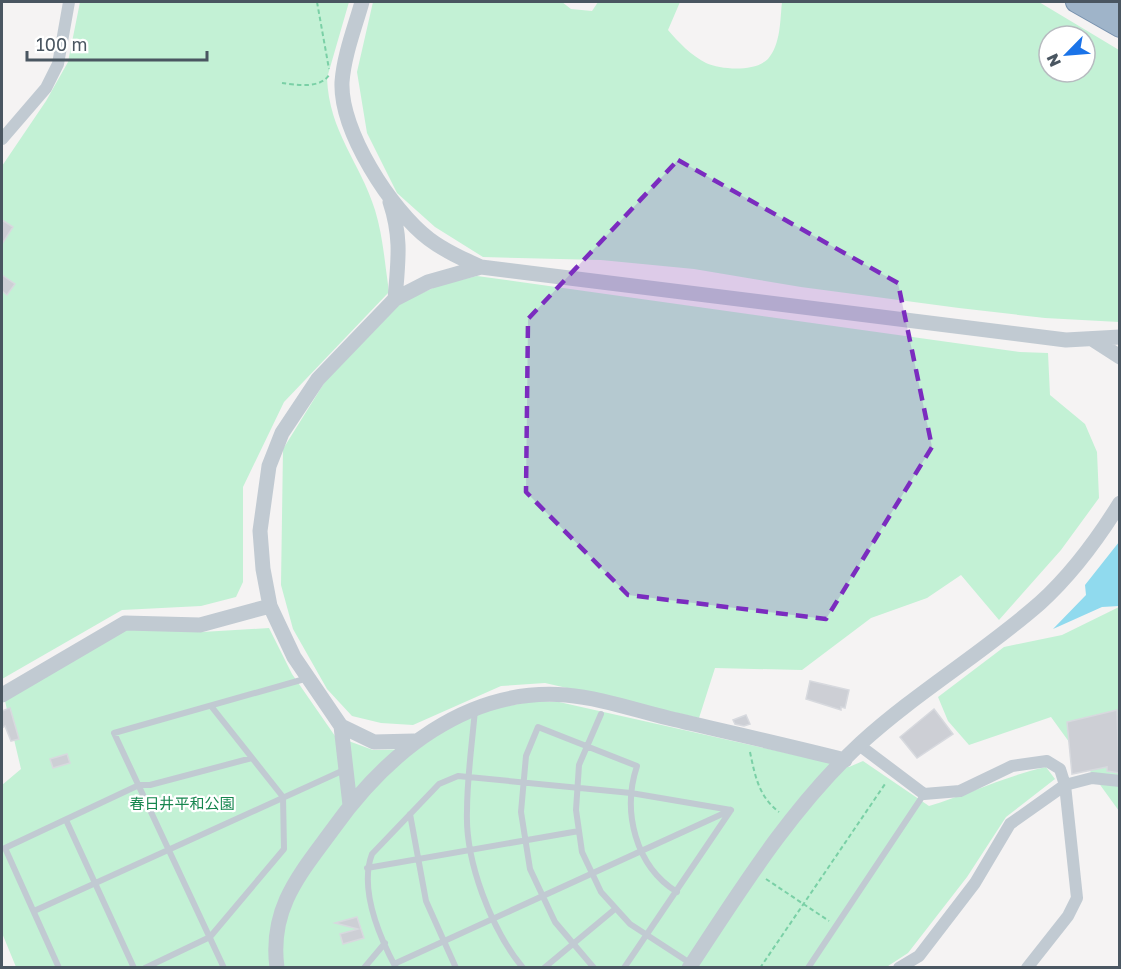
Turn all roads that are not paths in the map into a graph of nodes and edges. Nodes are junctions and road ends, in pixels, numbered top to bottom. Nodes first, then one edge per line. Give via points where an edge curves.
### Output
1 (69, 2) edge
2 (362, 2) edge
3 (1076, 2) edge
4 (1103, 2) edge
5 (1119, 10) edge
6 (1119, 27) edge
7 (2, 139) edge
8 (388, 198) junction
9 (482, 267) junction
10 (395, 299) junction
11 (1119, 337) edge
12 (1092, 339) junction
13 (1119, 357) edge
14 (1119, 503) edge
15 (270, 606) junction
16 (308, 678) junction
17 (2, 695) edge
18 (211, 706) junction
19 (475, 707) junction
20 (601, 714) dead end
21 (341, 726) junction
22 (414, 741) junction
23 (859, 745) junction
24 (588, 746) junction
25 (252, 758) junction
26 (845, 760) junction
27 (348, 769) junction
28 (469, 778) junction
29 (1119, 781) edge
30 (524, 783) junction
31 (139, 785) junction
32 (1065, 785) junction
33 (578, 787) junction
34 (631, 794) junction
35 (924, 794) junction
36 (283, 797) junction
37 (350, 805) junction
38 (731, 810) junction
39 (410, 814) junction
40 (66, 820) junction
41 (579, 831) junction
42 (525, 840) junction
43 (472, 848) junction
44 (169, 849) junction
45 (640, 849) junction
46 (418, 857) junction
47 (367, 867) junction
48 (592, 872) junction
49 (95, 883) junction
50 (677, 892) junction
51 (544, 895) junction
52 (615, 909) junction
53 (34, 911) junction
54 (493, 919) junction
55 (647, 937) junction
56 (210, 938) junction
57 (444, 941) junction
58 (385, 943) junction
59 (574, 943) junction
60 (395, 966) edge
61 (690, 966) edge
62 (59, 968) edge
63 (134, 968) edge
64 (145, 968) edge
65 (225, 968) edge
66 (277, 968) edge
67 (364, 968) edge
68 (456, 968) edge
69 (524, 968) edge
70 (544, 968) edge
71 (594, 968) edge
72 (624, 968) edge
73 (808, 968) edge
74 (899, 968) edge
75 (1027, 968) edge

1 - 7 street via 57,64 46,88
2 - 8 street via 342,84 355,140
3 - 6 highway
4 - 5 highway
8 - 9 street via 447,252
8 - 10 street via 400,250
9 - 10 street via 428,282
9 - 12 street via 1065,340
10 - 15 street via 318,379 282,433 269,466 260,531
11 - 12 street
12 - 13 street
14 - 23 street via 1073,569 1041,602 903,706
15 - 16 street
15 - 17 street via 200,625 125,623
16 - 18 lane
16 - 21 street
18 - 25 lane
18 - 31 lane via 114,733
19 - 22 street
19 - 26 street via 511,697 567,695
19 - 28 lane
20 - 24 lane
21 - 22 street via 374,742
21 - 27 street
22 - 37 street
23 - 26 street
23 - 35 street
24 - 30 lane via 538,727 526,756
24 - 33 lane via 579,765
24 - 34 lane via 637,766
25 - 31 lane
25 - 36 lane
26 - 61 street via 782,830
27 - 36 lane
27 - 37 street
28 - 30 lane
28 - 39 lane via 458,776 439,784
28 - 43 lane via 466,813
29 - 32 street via 1092,778
30 - 33 lane
30 - 42 lane via 521,812
31 - 40 lane
31 - 44 lane
32 - 35 street via 1060,769 1047,760 1012,766 960,791
32 - 74 street via 1010,825 975,883 919,956
32 - 75 street via 1077,898 1068,916
33 - 34 lane
33 - 41 lane
34 - 38 lane
34 - 45 lane via 634,834
35 - 73 lane
36 - 44 lane
36 - 56 lane via 284,849
37 - 66 street via 293,884 284,903 277,927
38 - 45 lane
38 - 50 lane
39 - 46 lane
39 - 47 lane via 372,854
40 - 49 lane
40 - 53 lane via 5,848
41 - 42 lane
41 - 48 lane via 582,852
42 - 43 lane
42 - 51 lane via 530,869
43 - 46 lane
43 - 54 lane via 478,885
44 - 49 lane
44 - 56 lane
45 - 48 lane
45 - 50 lane via 666,886
46 - 47 lane
46 - 57 lane via 426,901
47 - 58 lane via 374,915
48 - 51 lane
48 - 52 lane
49 - 53 lane
49 - 63 lane
50 - 55 lane
51 - 54 lane
51 - 59 lane via 555,922
52 - 55 lane
52 - 59 lane
53 - 62 lane
54 - 57 lane
54 - 69 lane via 509,950
55 - 61 lane
55 - 72 lane
56 - 64 lane
56 - 65 lane
57 - 60 lane
57 - 68 lane
58 - 60 lane
58 - 67 lane
59 - 70 lane
59 - 71 lane

